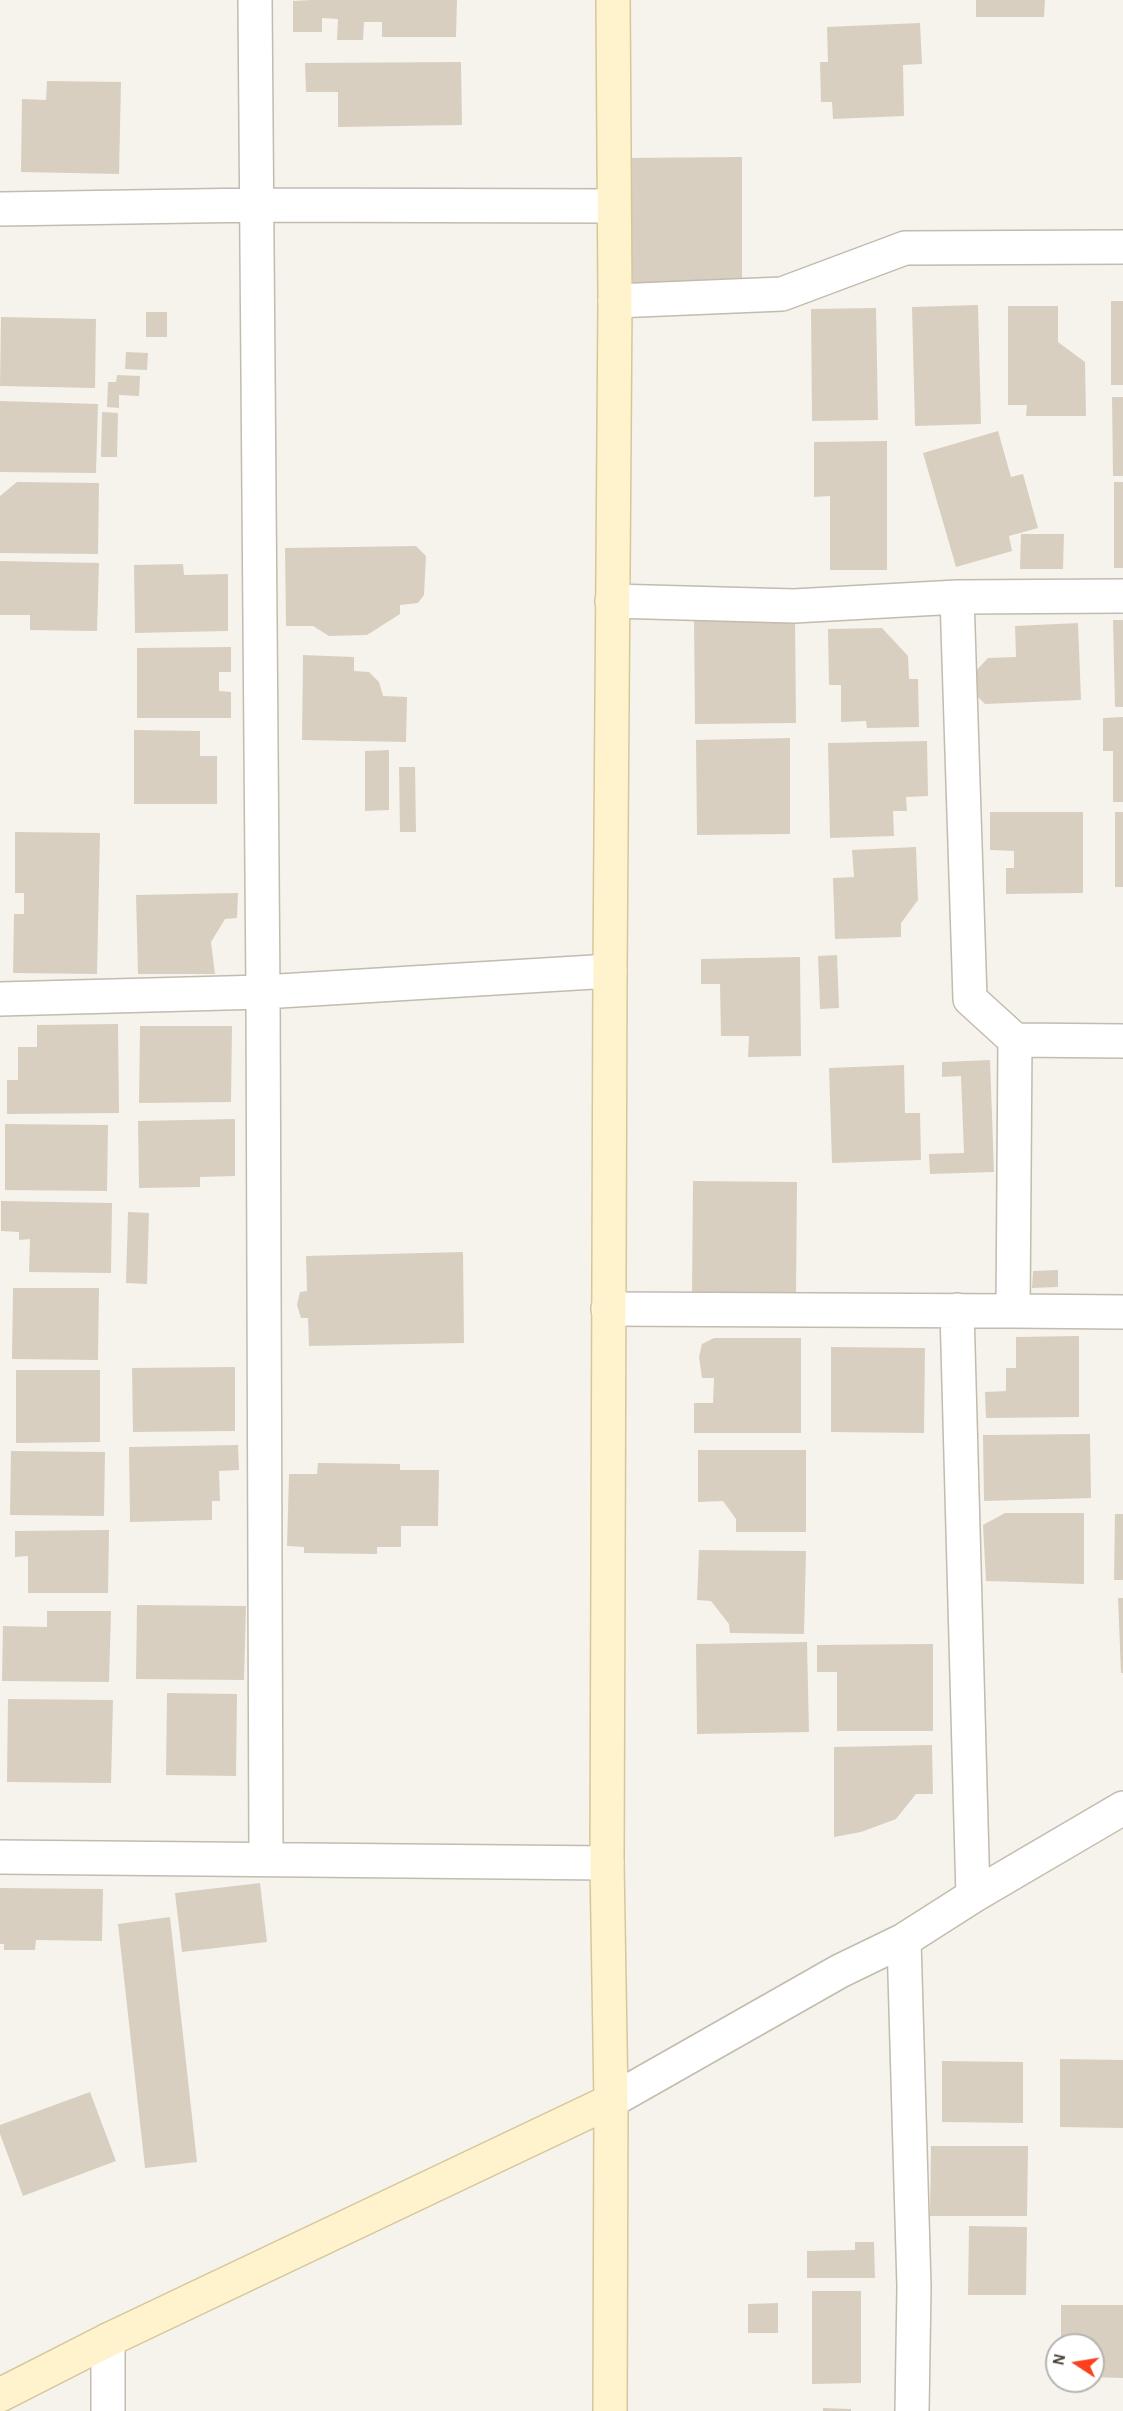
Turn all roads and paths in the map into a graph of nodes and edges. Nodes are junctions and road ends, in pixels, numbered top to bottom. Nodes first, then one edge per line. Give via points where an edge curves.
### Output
1 (255, 0) edge
2 (613, 0) edge
3 (257, 205) junction
4 (613, 206) junction
5 (0, 209) edge
6 (1123, 247) edge
7 (615, 301) junction
8 (1123, 596) edge
9 (957, 597) junction
10 (612, 601) junction
11 (610, 971) junction
12 (263, 992) junction
13 (0, 999) edge
14 (1015, 1040) junction
15 (1123, 1041) edge
16 (608, 1309) junction
17 (957, 1310) junction
18 (1013, 1311) junction
19 (1123, 1312) edge
20 (1123, 1808) edge
21 (0, 1857) edge
22 (266, 1859) junction
23 (607, 1863) junction
24 (973, 1896) junction
25 (904, 1940) junction
26 (611, 2101) junction
27 (108, 2340) junction
28 (0, 2395) edge
29 (108, 2411) edge
30 (610, 2411) edge
31 (912, 2411) edge

1 - 3 street
2 - 4 street
3 - 4 street
3 - 5 street
3 - 12 street
4 - 7 street
6 - 7 street via 905,248 782,294
7 - 10 street
8 - 9 street
9 - 10 street via 794,606
9 - 14 street via 970,999
10 - 11 street
11 - 12 street
11 - 16 street
12 - 13 street
12 - 22 street
14 - 15 street
14 - 18 street
16 - 17 street
16 - 23 street
17 - 18 street
17 - 24 street
18 - 19 street
20 - 24 street
21 - 22 street
22 - 23 street
23 - 26 street
24 - 25 street
25 - 26 street via 840,1971
25 - 31 street via 914,2287
26 - 27 street
26 - 30 street
27 - 28 street
27 - 29 street

